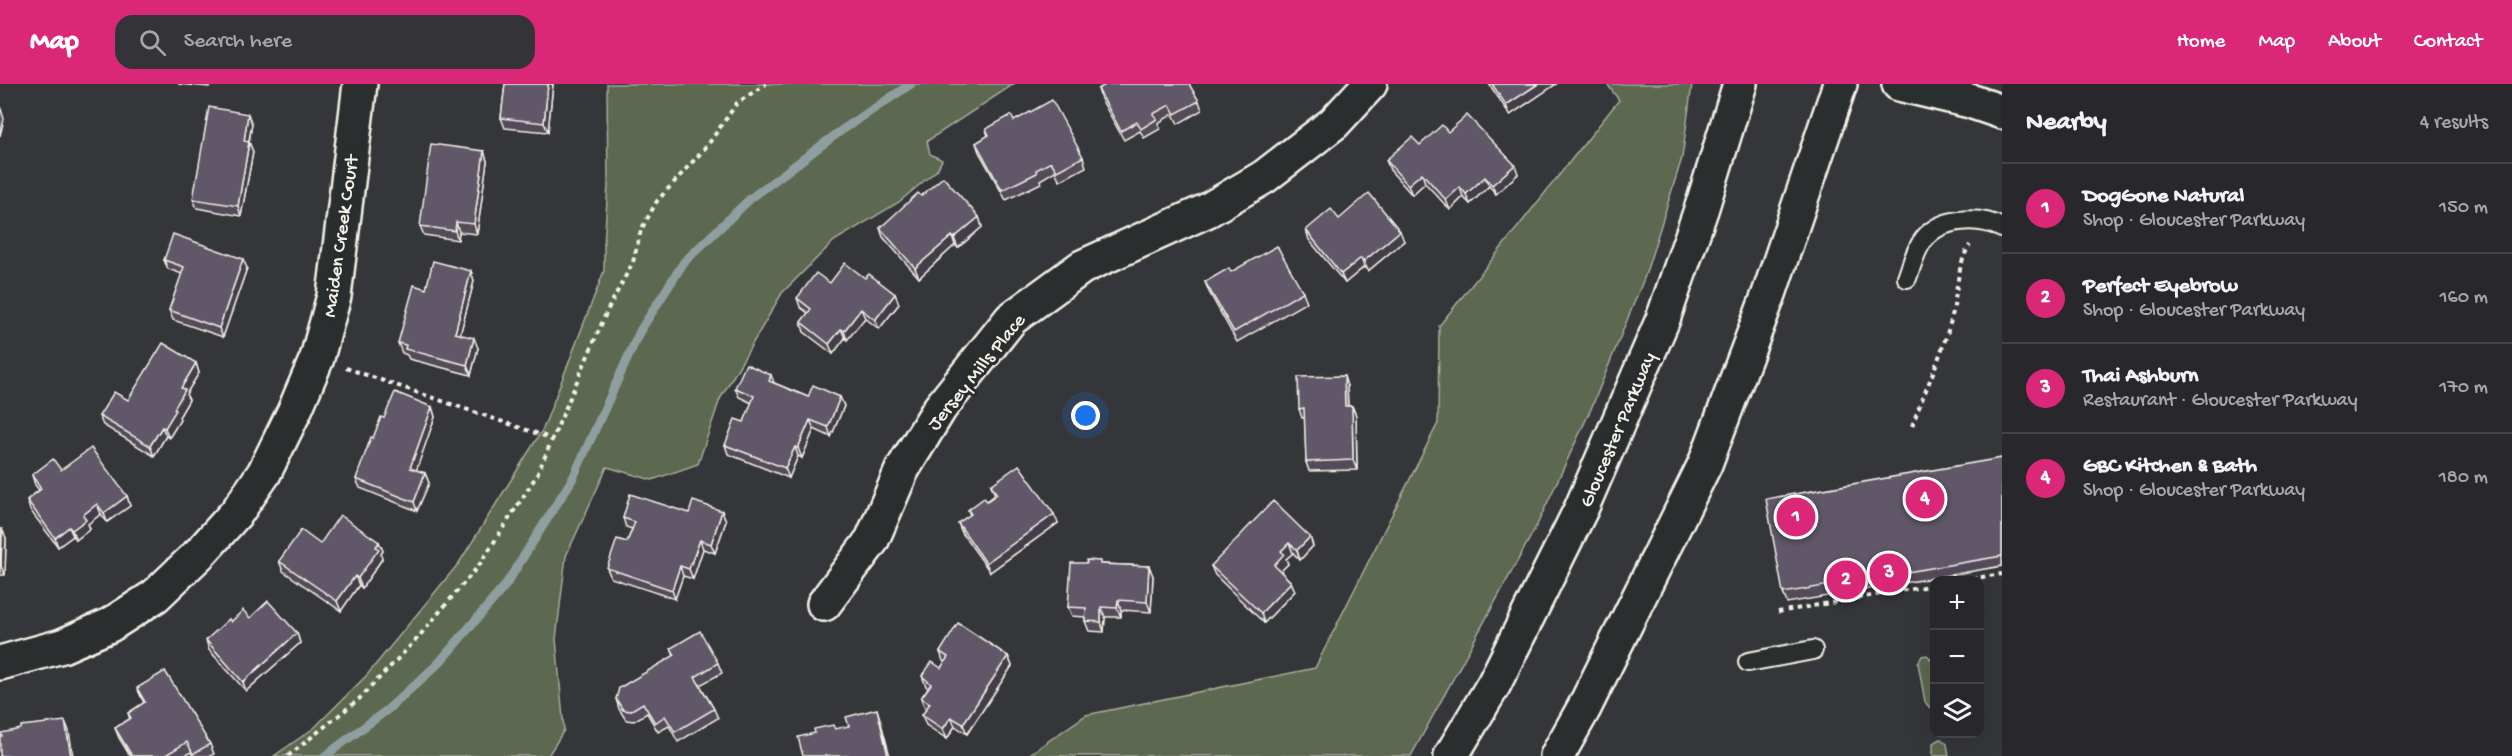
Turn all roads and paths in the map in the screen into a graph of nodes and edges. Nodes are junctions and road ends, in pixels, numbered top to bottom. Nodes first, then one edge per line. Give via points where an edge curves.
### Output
1 (360, 84) edge
2 (766, 84) edge
3 (1370, 84) edge
4 (1740, 84) edge
5 (1840, 84) edge
6 (1899, 84) edge
7 (2002, 112) edge
8 (2002, 228) edge
9 (1978, 243) dead end
10 (1907, 278) dead end
11 (317, 358) junction
12 (1912, 426) dead end
13 (553, 439) junction
14 (2002, 574) edge
15 (1984, 577) edge
16 (1930, 586) edge
17 (824, 604) dead end
18 (1778, 612) dead end
19 (1814, 650) dead end
20 (1748, 662) dead end
21 (0, 663) edge
22 (288, 756) edge
23 (1451, 756) edge
24 (1557, 756) edge

1 - 11 street, Maiden Creek Court via 334,296
2 - 13 path via 737,104 707,146 657,201 641,230 633,262 606,310
3 - 17 street, Jersey Mills Place via 1334,123 1264,177 1208,210 1082,267 1011,319 940,408 902,470 872,540
4 - 23 street, Gloucester Parkway via 1663,319 1590,489 1494,684
5 - 24 street via 1769,294 1705,464
6 - 7 street
8 - 10 lane via 1990,221 1958,220 1934,230 1924,238
9 - 12 path via 1966,249 1952,318
11 - 13 path
11 - 21 street, Maiden Creek Court via 264,473 237,512 201,552 155,596 110,626 62,646
13 - 22 path via 537,475 473,572 416,641 359,699
14 - 15 path
16 - 18 path
19 - 20 lane

